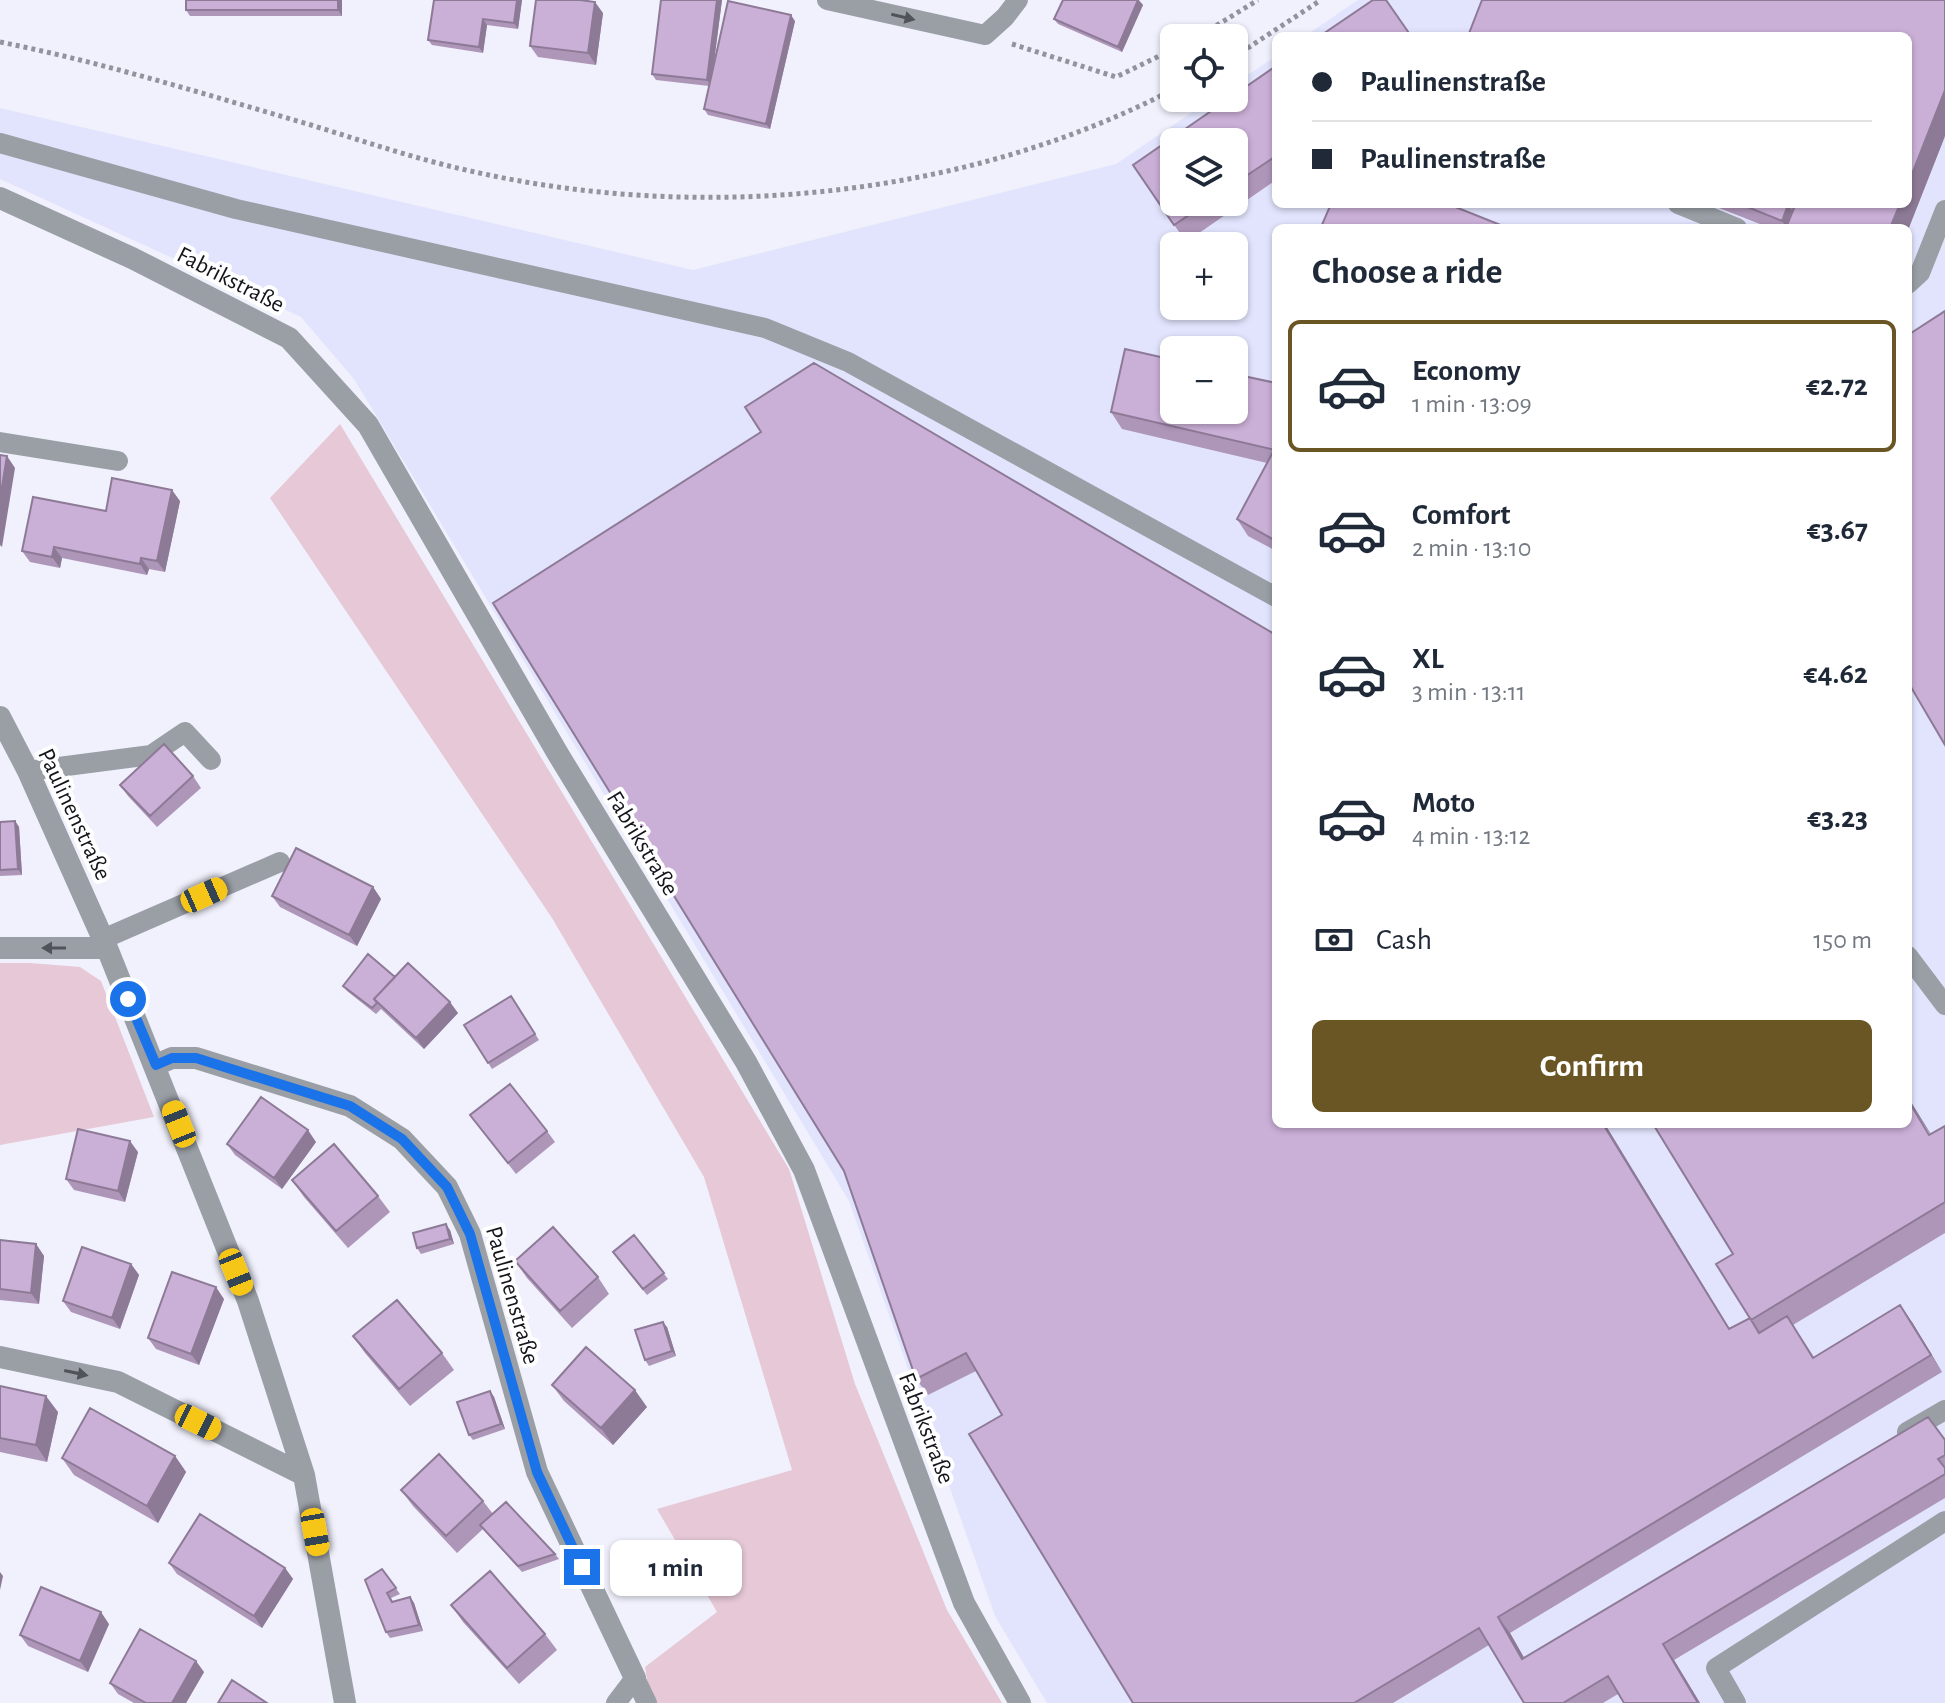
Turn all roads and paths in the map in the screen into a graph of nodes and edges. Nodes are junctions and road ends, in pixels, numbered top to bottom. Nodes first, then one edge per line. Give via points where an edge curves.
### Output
1 (827, 0) edge
2 (1018, 0) edge
3 (1258, 0) edge
4 (1321, 0) edge
5 (1219, 24) edge
6 (1272, 32) edge
7 (1272, 32) edge
8 (985, 35) junction
9 (0, 42) edge
10 (1248, 48) edge
11 (1160, 56) edge
12 (1160, 95) edge
13 (0, 143) edge
14 (0, 198) edge
15 (1688, 208) edge
16 (1945, 210) edge
17 (1727, 224) edge
18 (1912, 280) edge
19 (0, 442) edge
20 (118, 461) dead end
21 (1272, 595) edge
22 (0, 717) edge
23 (211, 760) dead end
24 (28, 771) junction
25 (280, 862) dead end
26 (105, 943) junction
27 (0, 948) edge
28 (1912, 961) edge
29 (1945, 1005) edge
30 (156, 1065) junction
31 (0, 1357) edge
32 (1945, 1410) edge
33 (1894, 1439) edge
34 (304, 1475) junction
35 (1945, 1521) edge
36 (635, 1678) junction
37 (345, 1703) edge
38 (616, 1703) edge
39 (647, 1703) edge
40 (1020, 1703) edge
41 (1736, 1703) edge

1 -> 8 lane
2 - 8 lane
3 - 5 path
4 - 6 path
7 - 10 path
8 - 11 path via 1116,77
9 - 12 path via 116,69 476,172 569,191 712,199 881,184 945,171 1064,136
13 - 21 lane via 236,209 765,328 848,362
14 - 40 street, Fabrikstraße via 289,338 368,425 558,754 746,1062 804,1170 964,1603
15 - 17 lane
16 - 18 lane via 1920,273
19 - 20 lane
22 - 24 street, Paulinenstraße
23 - 24 lane via 185,732 151,755
24 - 26 street, Paulinenstraße
25 - 26 lane
26 -> 27 street
26 - 30 street, Paulinenstraße
28 - 29 lane
30 - 34 street, Paulinenstraße via 248,1301
30 - 36 street, Paulinenstraße via 172,1058 196,1058 350,1106 402,1139 447,1187 470,1234 537,1472
31 -> 34 street via 118,1382
32 - 33 lane
34 - 37 street, Paulinenstraße
35 - 41 lane via 1716,1668
36 - 38 lane
36 - 39 lane

